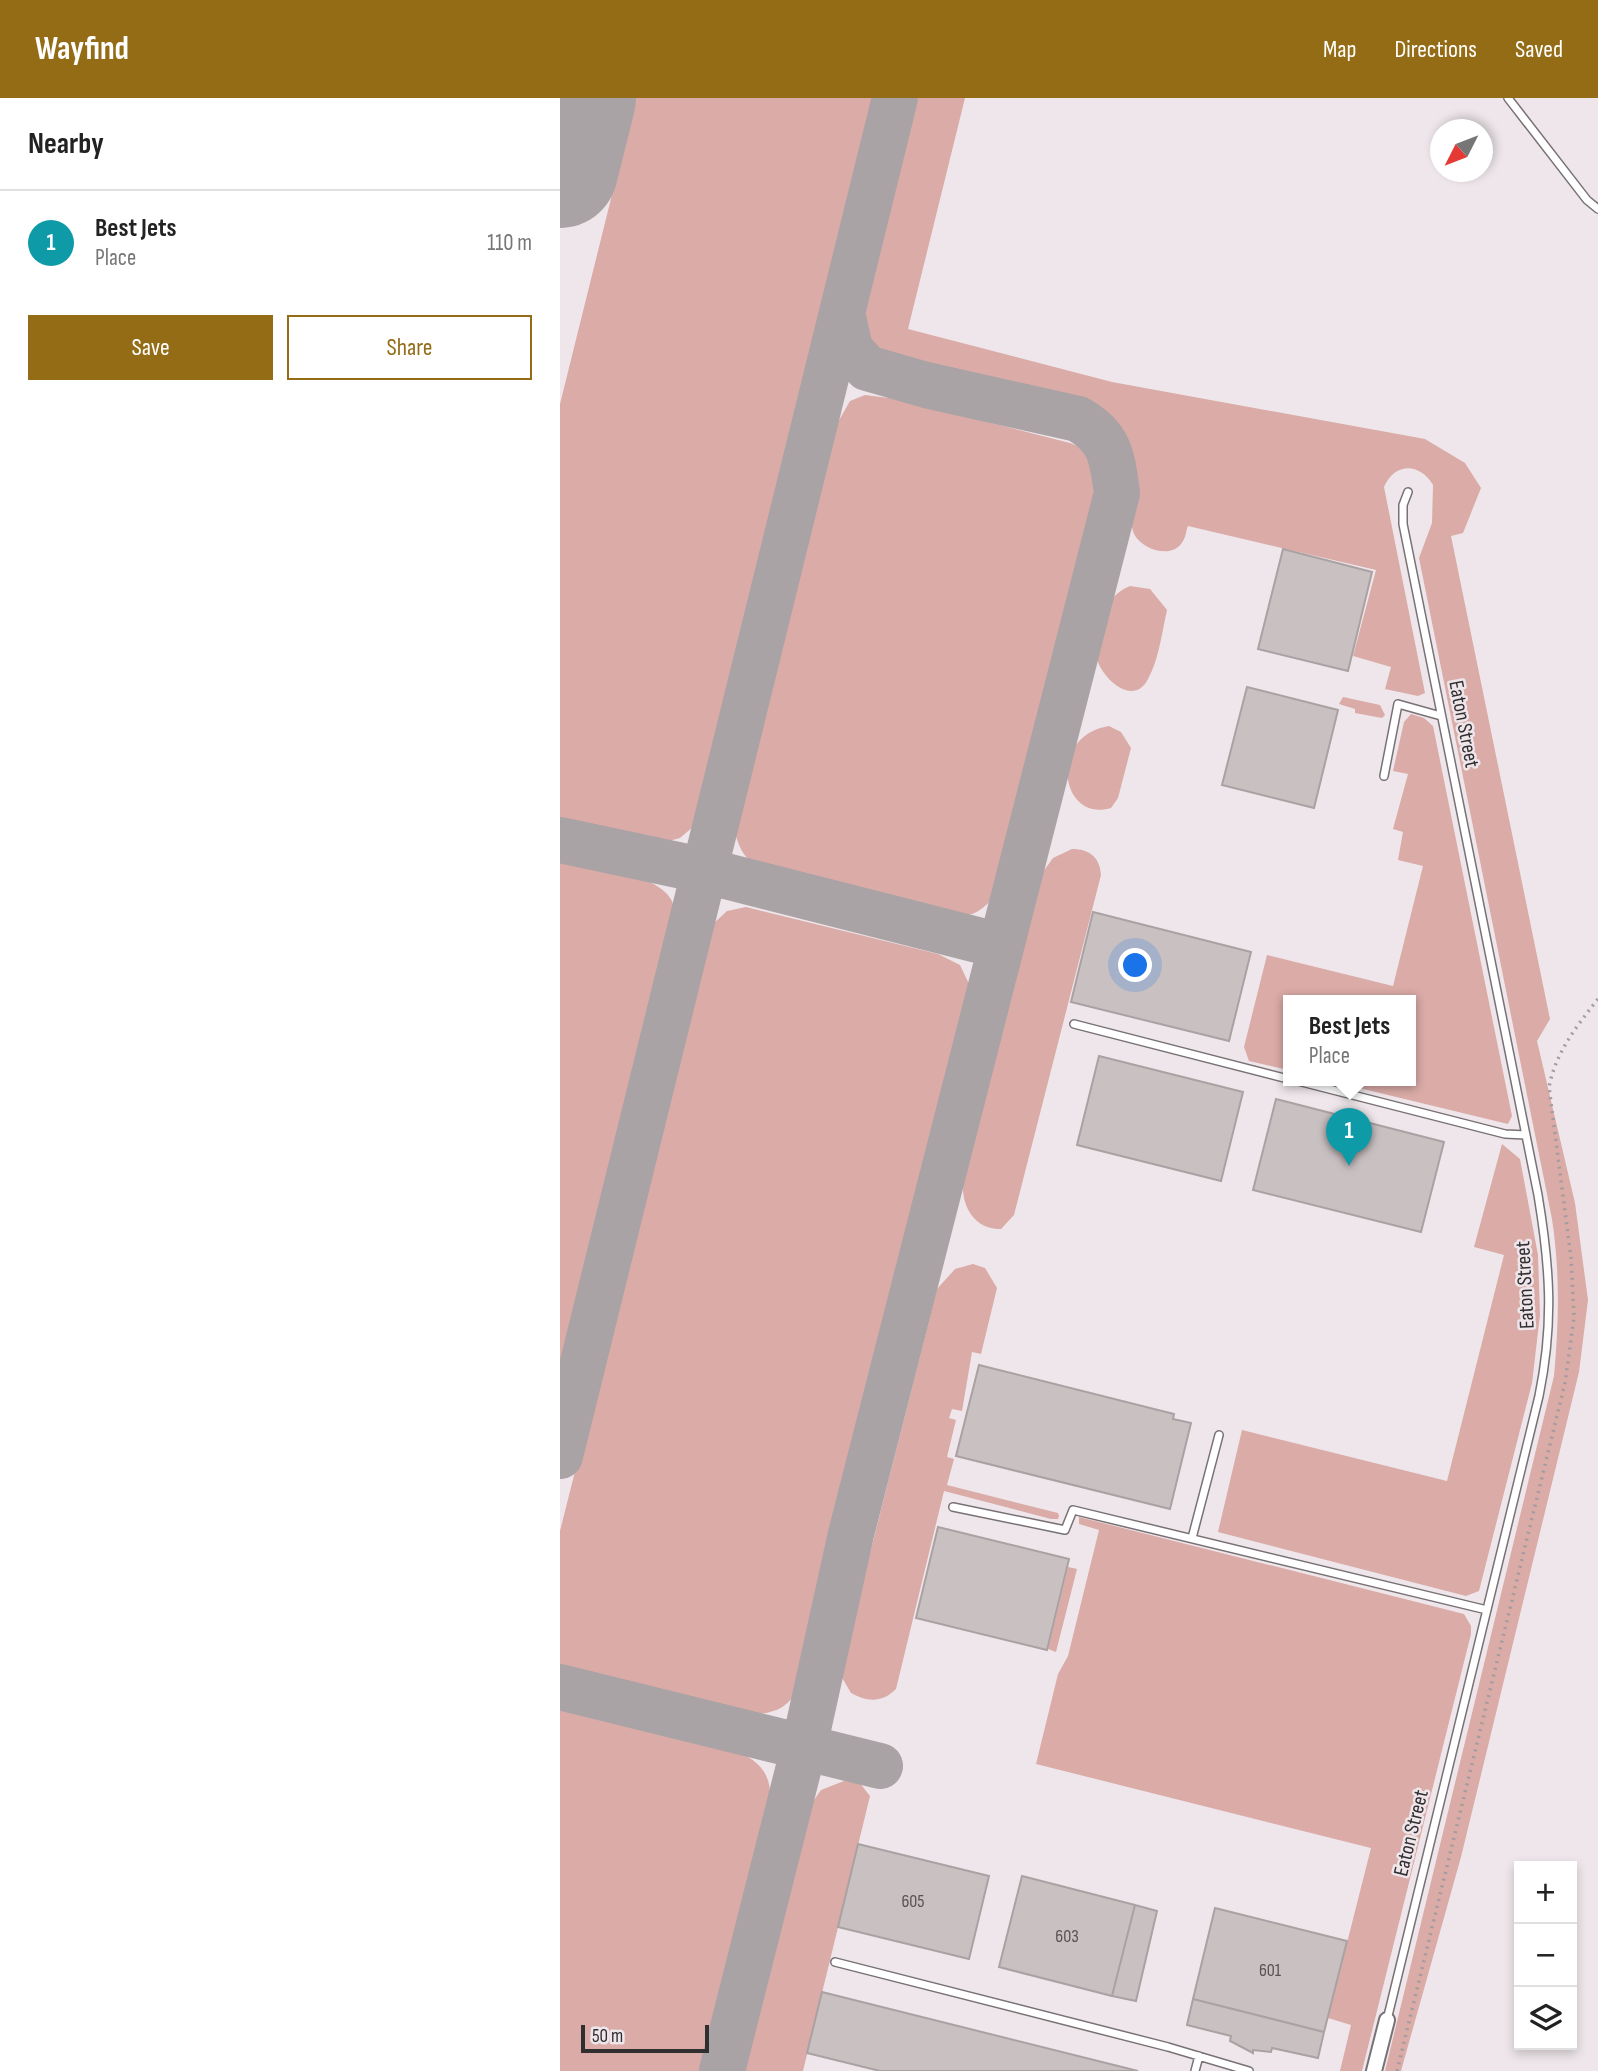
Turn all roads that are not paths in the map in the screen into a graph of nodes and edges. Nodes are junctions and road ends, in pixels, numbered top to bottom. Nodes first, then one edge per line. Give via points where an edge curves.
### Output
1 (1508, 98) edge
2 (1598, 209) edge
3 (1408, 492) dead end
4 (1441, 716) junction
5 (1384, 776) dead end
6 (1074, 1024) dead end
7 (1283, 1078) edge
8 (1317, 1086) edge
9 (1526, 1135) junction
10 (1219, 1435) dead end
11 (953, 1507) dead end
12 (1192, 1538) junction
13 (1487, 1610) junction
14 (835, 1962) dead end
15 (1387, 2020) joint
16 (1199, 2056) junction
17 (1195, 2071) edge
18 (1249, 2071) edge
19 (1374, 2071) edge

1 - 2 lane
3 - 4 lane, Eaton Street via 1403,524
4 - 5 lane via 1398,705
4 - 9 lane, Eaton Street
6 - 7 lane
8 - 9 lane via 1505,1134
9 - 13 lane, Eaton Street via 1549,1260 1551,1315 1539,1396
10 - 12 lane
11 - 12 lane via 1065,1530 1073,1510
12 - 13 lane
13 - 15 lane, Eaton Street
14 - 16 lane
15 - 19 street, Eaton Street
16 - 17 lane
16 - 18 lane

